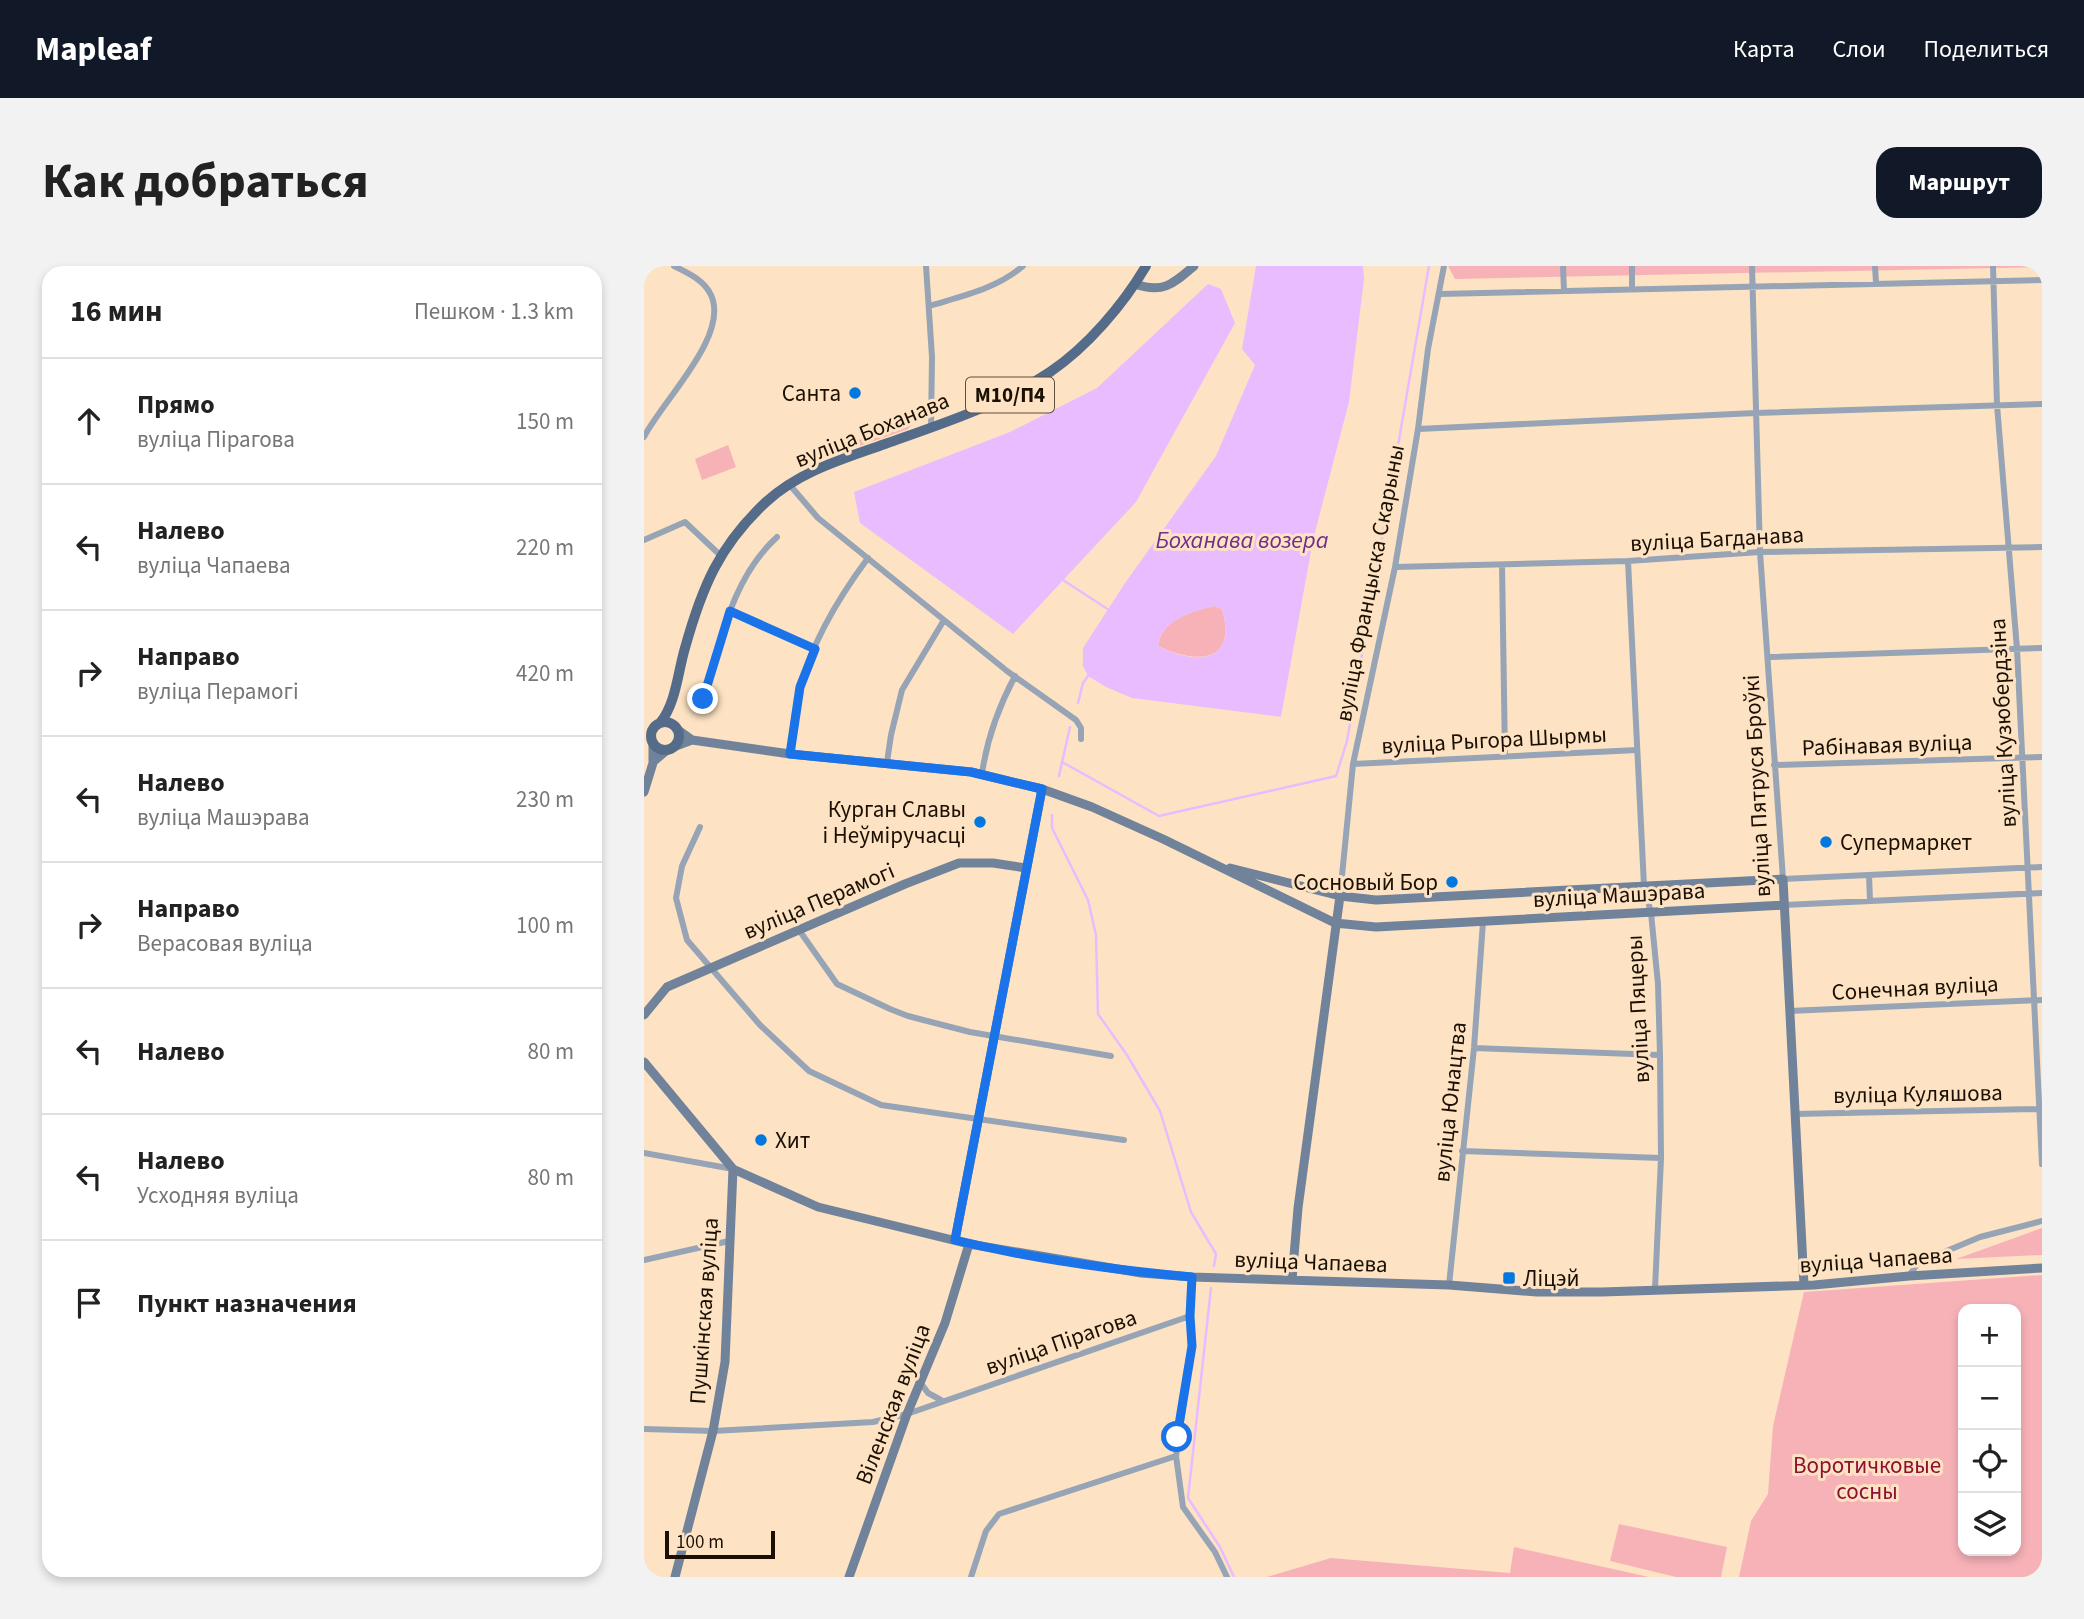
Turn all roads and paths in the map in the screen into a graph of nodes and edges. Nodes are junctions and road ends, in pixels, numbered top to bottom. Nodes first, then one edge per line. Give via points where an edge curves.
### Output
1 (674, 266) edge
2 (926, 266) edge
3 (1023, 266) edge
4 (1146, 266) edge
5 (1194, 266) edge
6 (1444, 266) edge
7 (1563, 266) edge
8 (1632, 266) edge
9 (1752, 266) edge
10 (1875, 266) edge
11 (1993, 266) edge
12 (2042, 280) edge
13 (1994, 282) junction
14 (1875, 283) junction
15 (1135, 284) junction
16 (1752, 286) junction
17 (1632, 289) junction
18 (1564, 291) junction
19 (1440, 294) junction
20 (929, 306) junction
21 (2042, 404) edge
22 (1997, 405) junction
23 (1755, 414) junction
24 (930, 428) junction
25 (1418, 429) junction
26 (644, 437) edge
27 (789, 484) junction
28 (777, 537) dead end
29 (644, 540) edge
30 (2042, 547) edge
31 (2010, 549) junction
32 (1760, 552) junction
33 (720, 555) junction
34 (868, 558) junction
35 (1628, 561) junction
36 (1502, 565) junction
37 (1395, 567) junction
38 (730, 611) junction
39 (944, 620) junction
40 (2042, 648) edge
41 (815, 649) junction
42 (2017, 649) junction
43 (1769, 657) junction
44 (1015, 676) junction
45 (703, 699) dead end
46 (669, 706) junction
47 (658, 724) junction
48 (644, 727) edge
49 (676, 728) junction
50 (1081, 739) dead end
51 (692, 740) junction
52 (649, 741) edge
53 (671, 748) junction
54 (1637, 750) junction
55 (790, 754) junction
56 (1505, 757) junction
57 (2042, 757) edge
58 (2022, 758) junction
59 (887, 762) junction
60 (653, 763) junction
61 (1353, 764) junction
62 (1774, 765) junction
63 (982, 774) junction
64 (1042, 789) junction
65 (644, 792) edge
66 (700, 827) dead end
67 (1211, 863) junction
68 (2027, 867) junction
69 (2042, 867) edge
70 (1026, 868) junction
71 (1869, 875) junction
72 (1783, 879) junction
73 (1644, 886) junction
74 (2042, 893) edge
75 (2028, 894) junction
76 (1340, 896) junction
77 (1870, 901) junction
78 (1784, 905) junction
79 (1651, 913) junction
80 (1483, 922) junction
81 (1335, 923) junction
82 (799, 930) junction
83 (713, 968) junction
84 (2033, 1000) junction
85 (2042, 1000) edge
86 (1789, 1012) junction
87 (644, 1015) edge
88 (994, 1036) junction
89 (1475, 1048) junction
90 (1660, 1055) junction
91 (1111, 1056) dead end
92 (644, 1062) edge
93 (2040, 1109) edge
94 (1795, 1114) junction
95 (978, 1120) junction
96 (1125, 1140) dead end
97 (1462, 1152) junction
98 (644, 1153) edge
99 (1661, 1158) junction
100 (2042, 1164) edge
101 (733, 1170) junction
102 (2042, 1221) edge
103 (955, 1240) junction
104 (729, 1241) junction
105 (969, 1244) junction
106 (644, 1260) edge
107 (2042, 1268) edge
108 (1909, 1276) junction
109 (1192, 1277) junction
110 (1292, 1280) junction
111 (1449, 1285) junction
112 (1804, 1285) junction
113 (1655, 1289) junction
114 (1190, 1316) junction
115 (920, 1382) junction
116 (943, 1400) junction
117 (907, 1414) junction
118 (644, 1429) edge
119 (713, 1431) junction
120 (1176, 1456) junction
121 (675, 1577) edge
122 (849, 1577) edge
123 (971, 1577) edge
124 (1227, 1577) edge

1 - 26 street via 705,286 715,314 698,356
2 - 20 street
3 - 20 street via 979,291
4 - 15 main road, вуліца Боханава / М10/П4
5 - 15 street via 1163,288
6 - 19 street
7 - 18 street
8 - 17 street
9 - 16 street, вуліца Пятруся Броўкі
10 - 14 street
11 - 13 street, вуліца Кузюбердзіна
12 - 13 street
13 - 14 street
13 - 22 street, вуліца Кузюбердзіна
14 - 16 street
15 - 24 main road, вуліца Боханава / М10/П4 via 1109,318 1052,371 1005,397
16 - 17 street
16 - 23 street, вуліца Пятруся Броўкі
17 - 18 street
18 - 19 street
19 - 25 street
20 - 24 street
21 - 22 street, вуліца Францыска Скарыны
22 - 23 street, вуліца Францыска Скарыны
22 - 31 street, вуліца Кузюбердзіна
23 - 25 street, вуліца Францыска Скарыны
23 - 32 street, вуліца Пятруся Броўкі
24 - 27 main road, вуліца Боханава / М10/П4 via 833,462
25 - 37 street, вуліца Францыска Скарыны
27 - 33 main road, вуліца Боханава / М10/П4 via 754,514
27 - 34 street via 818,518
28 - 38 street via 748,570
29 - 33 street via 685,522
30 - 31 street, вуліца Багданава
31 - 32 street, вуліца Багданава
31 - 42 street, вуліца Кузюбердзіна
32 - 35 street, вуліца Багданава
32 - 43 street, вуліца Пятруся Броўкі
33 - 46 main road, М10/П4 via 697,608
34 - 39 street
34 - 41 street
35 - 36 street, вуліца Багданава
35 - 54 street, вуліца Пяцеры
36 - 37 street, вуліца Багданава
36 - 56 street
37 - 61 street, вуліца Францыска Скарыны
38 - 41 street
38 - 45 street
39 - 44 street
39 - 59 street via 902,690
40 - 42 street
41 - 55 street via 800,687
42 - 43 street
42 - 58 street, вуліца Кузюбердзіна
43 - 62 street, вуліца Пятруся Броўкі
44 - 50 street via 1076,720
44 - 63 street via 993,722
46 - 47 main road, М10/П4
46 - 49 main road
47 - 48 main road
47 - 49 main road via 668,722
47 - 52 main road, М10/П4
49 - 51 street, вуліца Машэрава
49 - 53 main road via 679,738
51 - 53 street, вуліца Машэрава
51 - 55 street, вуліца Машэрава
52 - 53 main road via 661,750
52 - 60 street
53 - 60 street
54 - 56 street, вуліца Рыгора Шырмы
54 - 73 street, вуліца Пяцеры
55 - 59 street, вуліца Машэрава
56 - 61 street, вуліца Рыгора Шырмы
57 - 58 street, Рабінавая вуліца
58 - 62 street, Рабінавая вуліца
58 - 68 street, вуліца Кузюбердзіна
59 - 63 street, вуліца Машэрава
60 - 65 street
61 - 76 street, вуліца Францыска Скарыны
62 - 72 street, вуліца Пятруся Броўкі
63 - 64 street, вуліца Машэрава
64 - 67 street, вуліца Машэрава via 1092,807
64 - 70 street
66 - 83 street via 682,866 676,898 687,940
67 - 76 street, вуліца Машэрава
67 - 81 street, вуліца Машэрава
68 - 69 street, вуліца Машэрава
68 - 71 street, вуліца Машэрава
68 - 75 street, вуліца Кузюбердзіна
70 - 82 street, вуліца Перамогі via 959,863
70 - 88 street
71 - 72 street, вуліца Машэрава
71 - 77 street
72 - 73 street, вуліца Машэрава
72 - 78 street, вуліца Пятруся Броўкі
73 - 76 street, вуліца Машэрава via 1376,900
73 - 79 street, вуліца Пяцеры
74 - 75 street, вуліца Машэрава
75 - 77 street, вуліца Машэрава
75 - 84 street, вуліца Кузюбердзіна
76 - 81 street, вуліца Францыска Скарыны
77 - 78 street, вуліца Машэрава
78 - 79 street, вуліца Машэрава
78 - 86 street, вуліца Пятруся Броўкі
79 - 80 street, вуліца Машэрава
79 - 90 street, вуліца Пяцеры
80 - 81 street, вуліца Машэрава via 1376,927
80 - 89 street, вуліца Юнацтва
81 - 110 street, вуліца Францыска Скарыны
82 - 83 street, вуліца Перамогі
82 - 88 street via 837,984 908,1016
83 - 87 street, вуліца Перамогі via 667,986
83 - 95 street via 760,1025 809,1071 881,1105
84 - 85 street, Сонечная вуліца
84 - 86 street, Сонечная вуліца
84 - 93 street, вуліца Кузюбердзіна
86 - 94 street, вуліца Пятруся Броўкі
88 - 91 street
88 - 95 street
89 - 90 street
89 - 97 street, вуліца Юнацтва
90 - 99 street, вуліца Пяцеры
92 - 101 street, вуліца Чапаева
93 - 94 street, вуліца Куляшова
93 - 100 street, вуліца Кузюбердзіна
94 - 112 street, вуліца Пятруся Броўкі
95 - 96 street
95 - 103 street
97 - 99 street
97 - 111 street, вуліца Юнацтва
98 - 101 street
99 - 113 street, вуліца Пяцеры
101 - 103 street, вуліца Чапаева via 818,1207
101 - 104 street, Пушкінская вуліца
102 - 108 street via 1980,1237 1917,1263
103 - 105 street, вуліца Чапаева
104 - 106 street
104 - 119 street, Пушкінская вуліца via 724,1362
105 - 109 street, вуліца Чапаева
105 - 115 street, Віленская вуліца via 945,1323
107 - 108 street, вуліца Чапаева
108 - 112 street, вуліца Чапаева
109 - 110 street, вуліца Чапаева
109 - 114 street
110 - 111 street, вуліца Чапаева
111 - 113 street, вуліца Чапаева via 1536,1292
112 - 113 street, вуліца Чапаева
114 - 116 street, вуліца Пірагова
114 - 120 street via 1192,1346
115 - 116 street via 928,1393
115 - 117 street, Віленская вуліца
116 - 117 street, вуліца Пірагова
117 - 119 street, вуліца Пірагова via 873,1422
117 - 122 street, Віленская вуліца
118 - 119 street, вуліца Пірагова
119 - 121 street, Пушкінская вуліца
120 - 123 street via 999,1514 986,1531
120 - 124 street via 1184,1507

